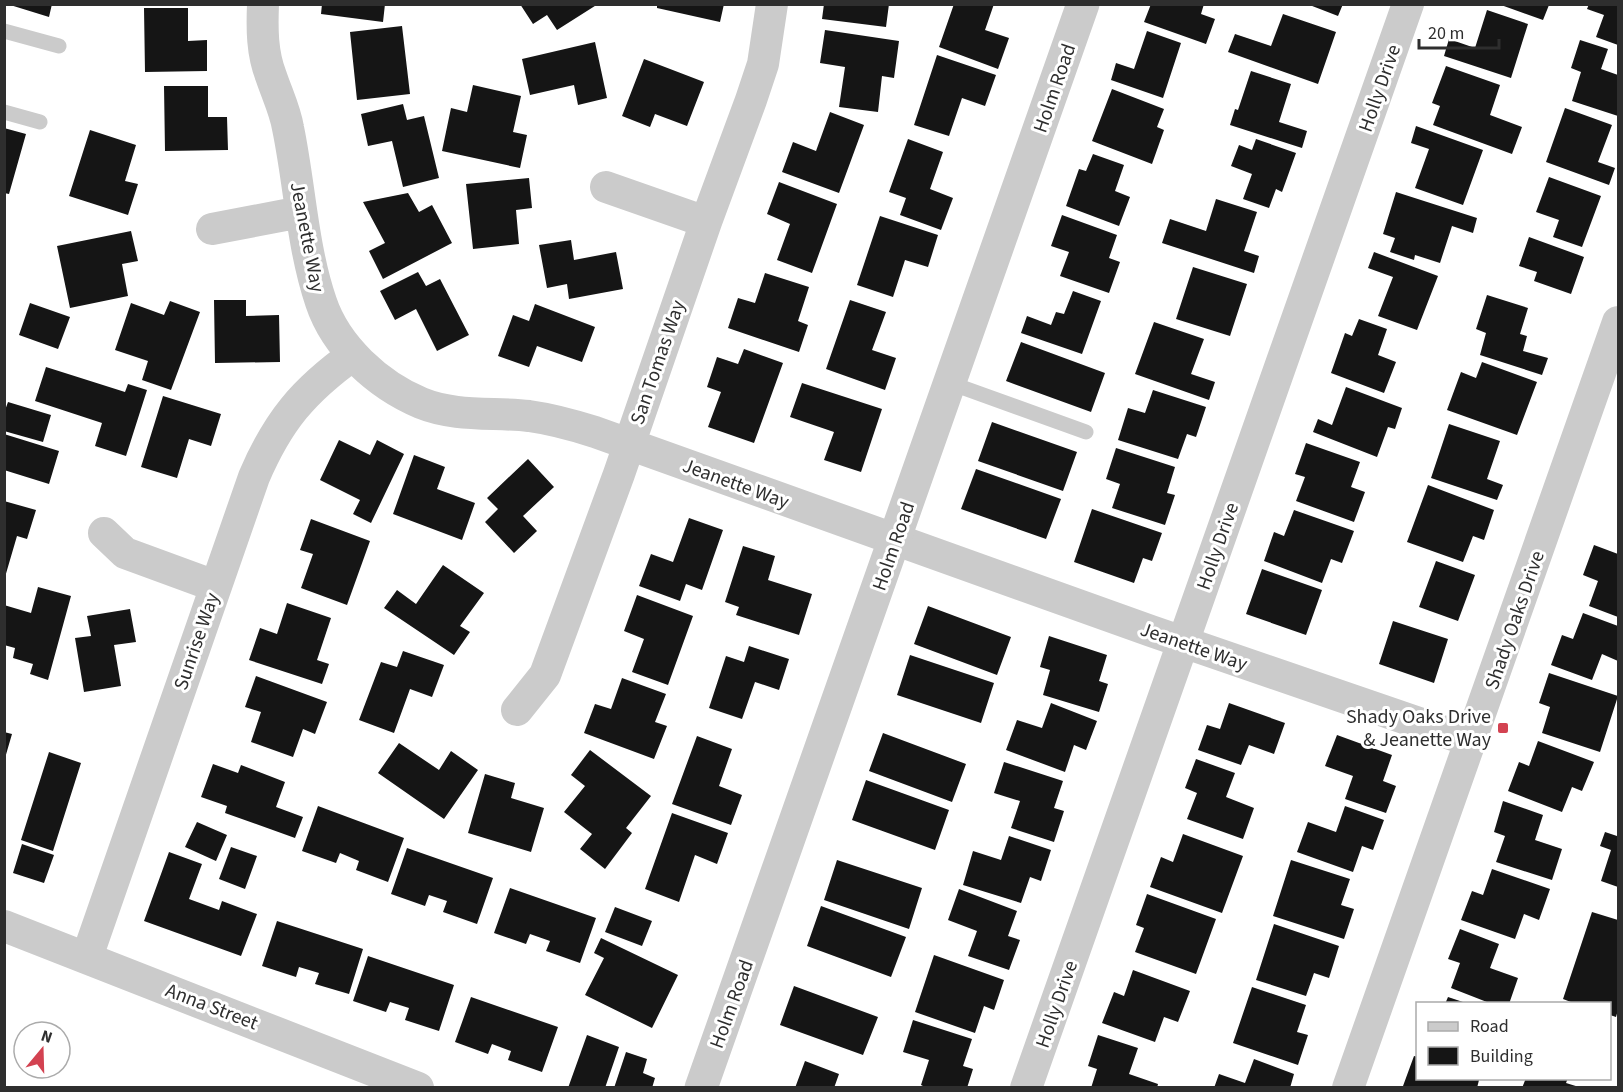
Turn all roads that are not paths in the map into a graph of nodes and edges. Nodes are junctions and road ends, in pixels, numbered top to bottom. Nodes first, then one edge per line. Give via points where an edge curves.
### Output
1 (263, 4) edge
2 (772, 4) edge
3 (1083, 4) edge
4 (1408, 4) edge
5 (4, 31) edge
6 (59, 46) dead end
7 (4, 112) edge
8 (40, 122) dead end
9 (606, 187) dead end
10 (301, 212) junction
11 (706, 222) junction
12 (212, 229) dead end
13 (1618, 322) edge
14 (353, 355) junction
15 (950, 383) junction
16 (1086, 432) dead end
17 (629, 444) junction
18 (104, 534) dead end
19 (896, 540) junction
20 (215, 586) junction
21 (1183, 642) junction
22 (517, 710) dead end
23 (1471, 741) junction
24 (4, 926) edge
25 (87, 957) junction
26 (418, 1088) edge
27 (701, 1088) edge
28 (1026, 1088) edge
29 (1348, 1088) edge

1 - 10 street, Jeanette Way via 264,51 287,122
2 - 11 street, San Tomas Way via 763,64
3 - 15 street, Holm Road
4 - 21 street, Holly Drive
5 - 6 lane
7 - 8 lane
9 - 11 street
10 - 12 street
10 - 14 street, Jeanette Way via 321,304 335,332
11 - 17 street, San Tomas Way
13 - 23 street, Shady Oaks Drive
14 - 17 street, Jeanette Way via 374,375 422,403 448,411 555,420
14 - 20 street, Sunrise Way via 303,396 276,432 254,477
15 - 16 lane
15 - 19 street, Holm Road
17 - 19 street, Jeanette Way
17 - 22 street, San Tomas Way via 545,675
18 - 20 street via 124,553
19 - 21 street, Jeanette Way
19 - 27 street, Holm Road
20 - 25 street, Sunrise Way
21 - 23 street, Jeanette Way
21 - 28 street, Holly Drive
23 - 29 street, Shady Oaks Drive
24 - 25 street, Anna Street
25 - 26 street, Anna Street

